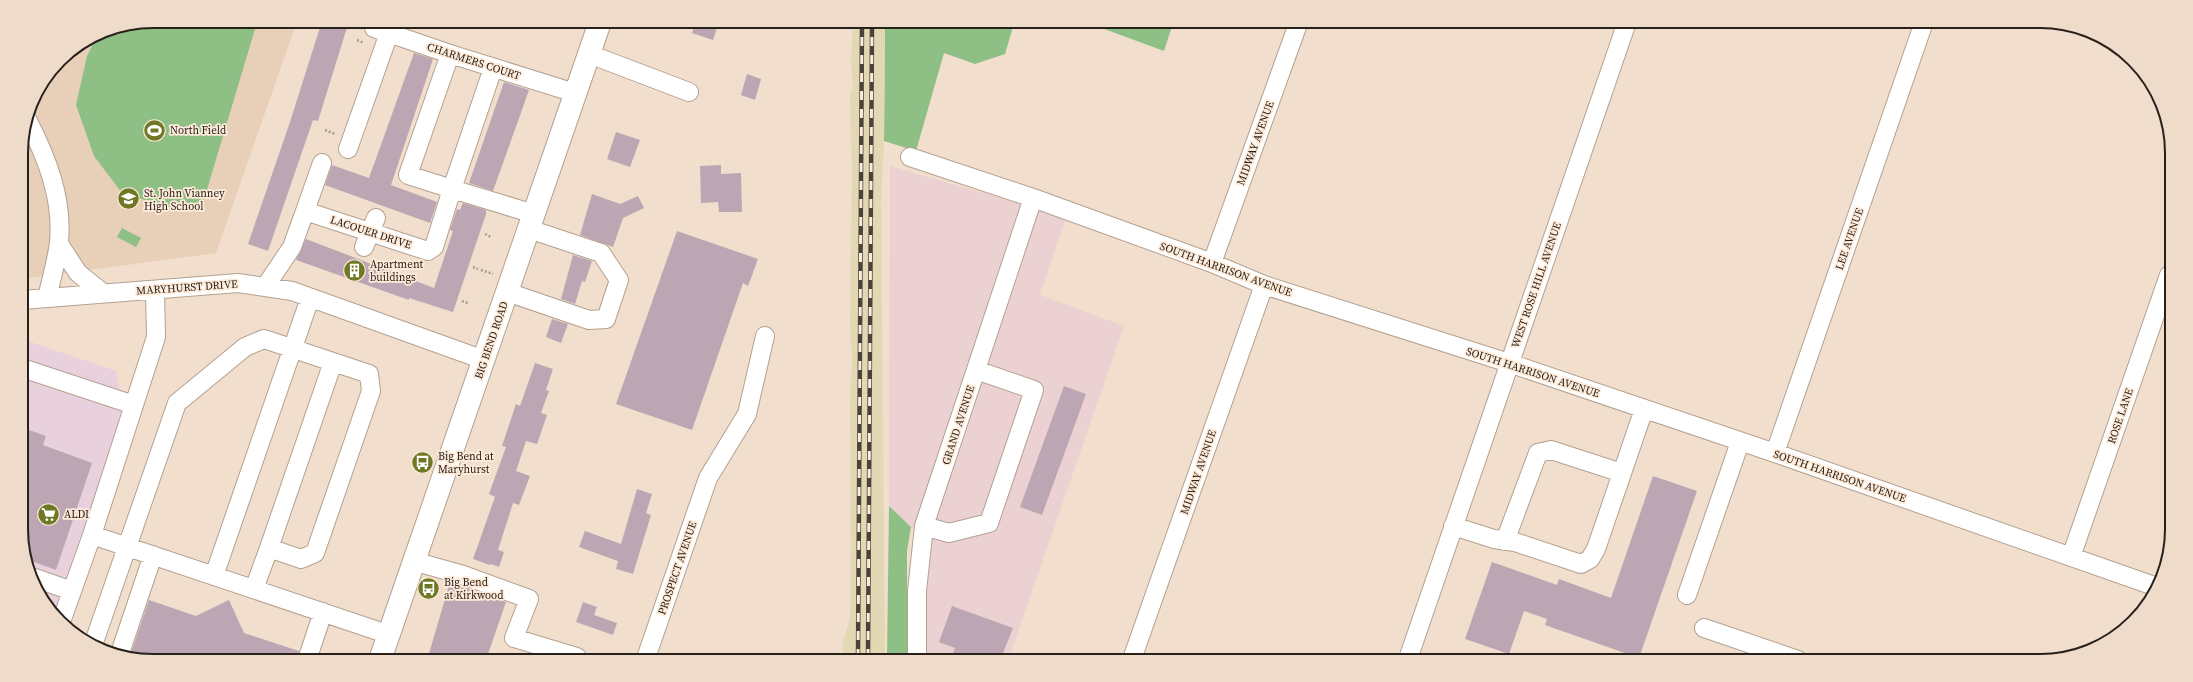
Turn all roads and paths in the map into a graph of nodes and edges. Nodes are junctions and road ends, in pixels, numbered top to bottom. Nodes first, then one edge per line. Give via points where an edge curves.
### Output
1 (598, 28) edge
2 (1297, 28) edge
3 (1625, 28) edge
4 (1922, 28) edge
5 (450, 54) junction
6 (589, 54) junction
7 (493, 68) junction
8 (689, 92) dead end
9 (575, 93) junction
10 (31, 127) edge
11 (348, 149) dead end
12 (910, 157) dead end
13 (322, 163) dead end
14 (452, 189) junction
15 (1033, 198) junction
16 (305, 211) junction
17 (532, 222) junction
18 (484, 234) dead end
19 (491, 237) dead end
20 (58, 244) junction
21 (1212, 263) junction
22 (473, 267) dead end
23 (494, 274) dead end
24 (1264, 285) junction
25 (266, 287) junction
26 (2165, 287) edge
27 (155, 290) junction
28 (507, 292) junction
29 (103, 293) junction
30 (47, 298) junction
31 (310, 298) junction
32 (28, 300) edge
33 (462, 300) dead end
34 (468, 303) dead end
35 (764, 336) dead end
36 (293, 348) junction
37 (484, 360) junction
38 (333, 362) junction
39 (1508, 363) junction
40 (28, 370) edge
41 (976, 370) junction
42 (134, 405) junction
43 (1644, 409) junction
44 (1740, 442) junction
45 (1775, 453) junction
46 (1622, 474) junction
47 (924, 526) junction
48 (1453, 526) junction
49 (92, 535) junction
50 (1505, 541) junction
51 (128, 547) junction
52 (269, 548) junction
53 (153, 555) junction
54 (2071, 558) junction
55 (413, 561) junction
56 (214, 576) junction
57 (39, 579) edge
58 (2151, 585) edge
59 (254, 589) junction
60 (72, 591) junction
61 (1687, 595) dead end
62 (323, 612) junction
63 (63, 615) edge
64 (1704, 628) dead end
65 (388, 634) junction
66 (94, 639) edge
67 (121, 650) edge
68 (309, 654) edge
69 (382, 654) edge
70 (564, 654) edge
71 (647, 654) edge
72 (917, 654) edge
73 (1134, 654) edge
74 (1410, 654) edge
75 (1780, 654) edge

1 - 6 main road, BIG BEND ROAD
2 - 21 street, MIDWAY AVENUE
3 - 39 street, WEST ROSE HILL AVENUE
4 - 45 street, LEE AVENUE
5 - 7 street, CHARMERS COURT
5 - 11 street, CHARMERS COURT via 381,30
5 - 14 street via 408,175
6 - 8 street
6 - 9 main road, BIG BEND ROAD
7 - 9 street, CHARMERS COURT
7 - 14 street
9 - 17 main road, BIG BEND ROAD
10 - 20 street via 48,161 53,181 57,202
12 - 15 street, SOUTH HARRISON AVENUE
13 - 16 street
14 - 16 street, LACOUER DRIVE via 434,247 428,251
14 - 17 street
15 - 21 street, SOUTH HARRISON AVENUE
15 - 41 street, GRAND AVENUE
16 - 25 street via 292,247
17 - 28 main road, BIG BEND ROAD
17 - 28 street via 601,252 619,280 606,319 589,320
18 - 19 path
20 - 29 street via 78,273
20 - 30 street
21 - 24 street, SOUTH HARRISON AVENUE
22 - 23 path
24 - 39 street, SOUTH HARRISON AVENUE
24 - 73 street, MIDWAY AVENUE
25 - 27 street, MARYHURST DRIVE via 238,283
25 - 31 street, MARYHURST DRIVE via 292,291
26 - 54 street, ROSE LANE
27 - 29 street, MARYHURST DRIVE
27 - 42 street via 156,337
28 - 37 main road, BIG BEND ROAD
29 - 30 street, MARYHURST DRIVE
30 - 32 street, MARYHURST DRIVE
31 - 36 street
31 - 37 street, MARYHURST DRIVE
33 - 34 path
35 - 71 street, PROSPECT AVENUE via 747,414 708,478
36 - 38 street
36 - 51 street via 264,339 245,347 177,403
36 - 56 street
37 - 55 main road, BIG BEND ROAD
38 - 52 street
38 - 52 street via 370,374 371,391 315,552 301,559
39 - 43 street, SOUTH HARRISON AVENUE
39 - 48 street, WEST ROSE HILL AVENUE
40 - 42 street
41 - 47 street, GRAND AVENUE
41 - 47 street via 1034,390 989,523 948,534
42 - 49 street
43 - 44 street, SOUTH HARRISON AVENUE
43 - 46 street
44 - 45 street, SOUTH HARRISON AVENUE
44 - 61 street
45 - 54 street, SOUTH HARRISON AVENUE
46 - 50 street via 1590,560 1581,564
46 - 50 street via 1551,450 1538,453
47 - 72 street, GRAND AVENUE via 917,592
48 - 50 street
48 - 74 street, WEST ROSE HILL AVENUE
49 - 51 street
49 - 60 street
51 - 53 street
51 - 66 street
52 - 59 street
53 - 56 street
53 - 67 street
54 - 58 street, SOUTH HARRISON AVENUE
55 - 65 main road, BIG BEND ROAD
55 - 70 street via 463,575 529,599 514,638
56 - 59 street
57 - 60 street
59 - 62 street
60 - 63 street
62 - 65 street
62 - 68 street
64 - 75 street
65 - 69 main road, BIG BEND ROAD

